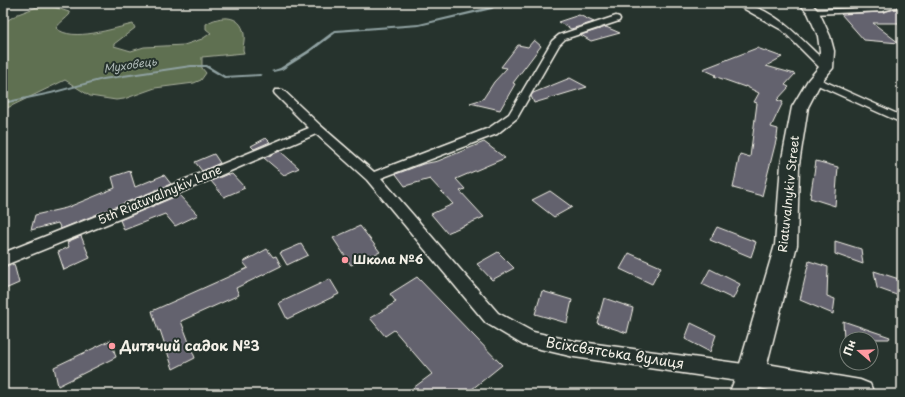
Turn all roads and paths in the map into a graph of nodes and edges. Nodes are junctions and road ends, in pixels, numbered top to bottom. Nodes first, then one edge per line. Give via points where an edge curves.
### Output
1 (738, 3) edge
2 (895, 3) edge
3 (809, 7) edge
4 (616, 18) dead end
5 (820, 74) junction
6 (279, 92) dead end
7 (902, 120) edge
8 (317, 129) junction
9 (372, 177) junction
10 (3, 260) edge
11 (747, 384) edge
12 (860, 394) edge

1 - 5 street via 789,31 809,53
2 - 3 street via 884,8
3 - 5 main road, Riatuvalnykiv Street via 824,36 827,52
4 - 9 street via 562,36 555,43 513,116 493,130
5 - 7 street
5 - 11 main road, Riatuvalnykiv Street via 800,107 790,164 786,245
6 - 8 street, Всіхсвятська вулиця
8 - 9 street, Всіхсвятська вулиця
8 - 10 street, 5th Riatuvalnykiv Lane
9 - 11 street, Всіхсвятська вулиця via 492,318 529,339
11 - 12 main road, Всіхсвятська вулиця

